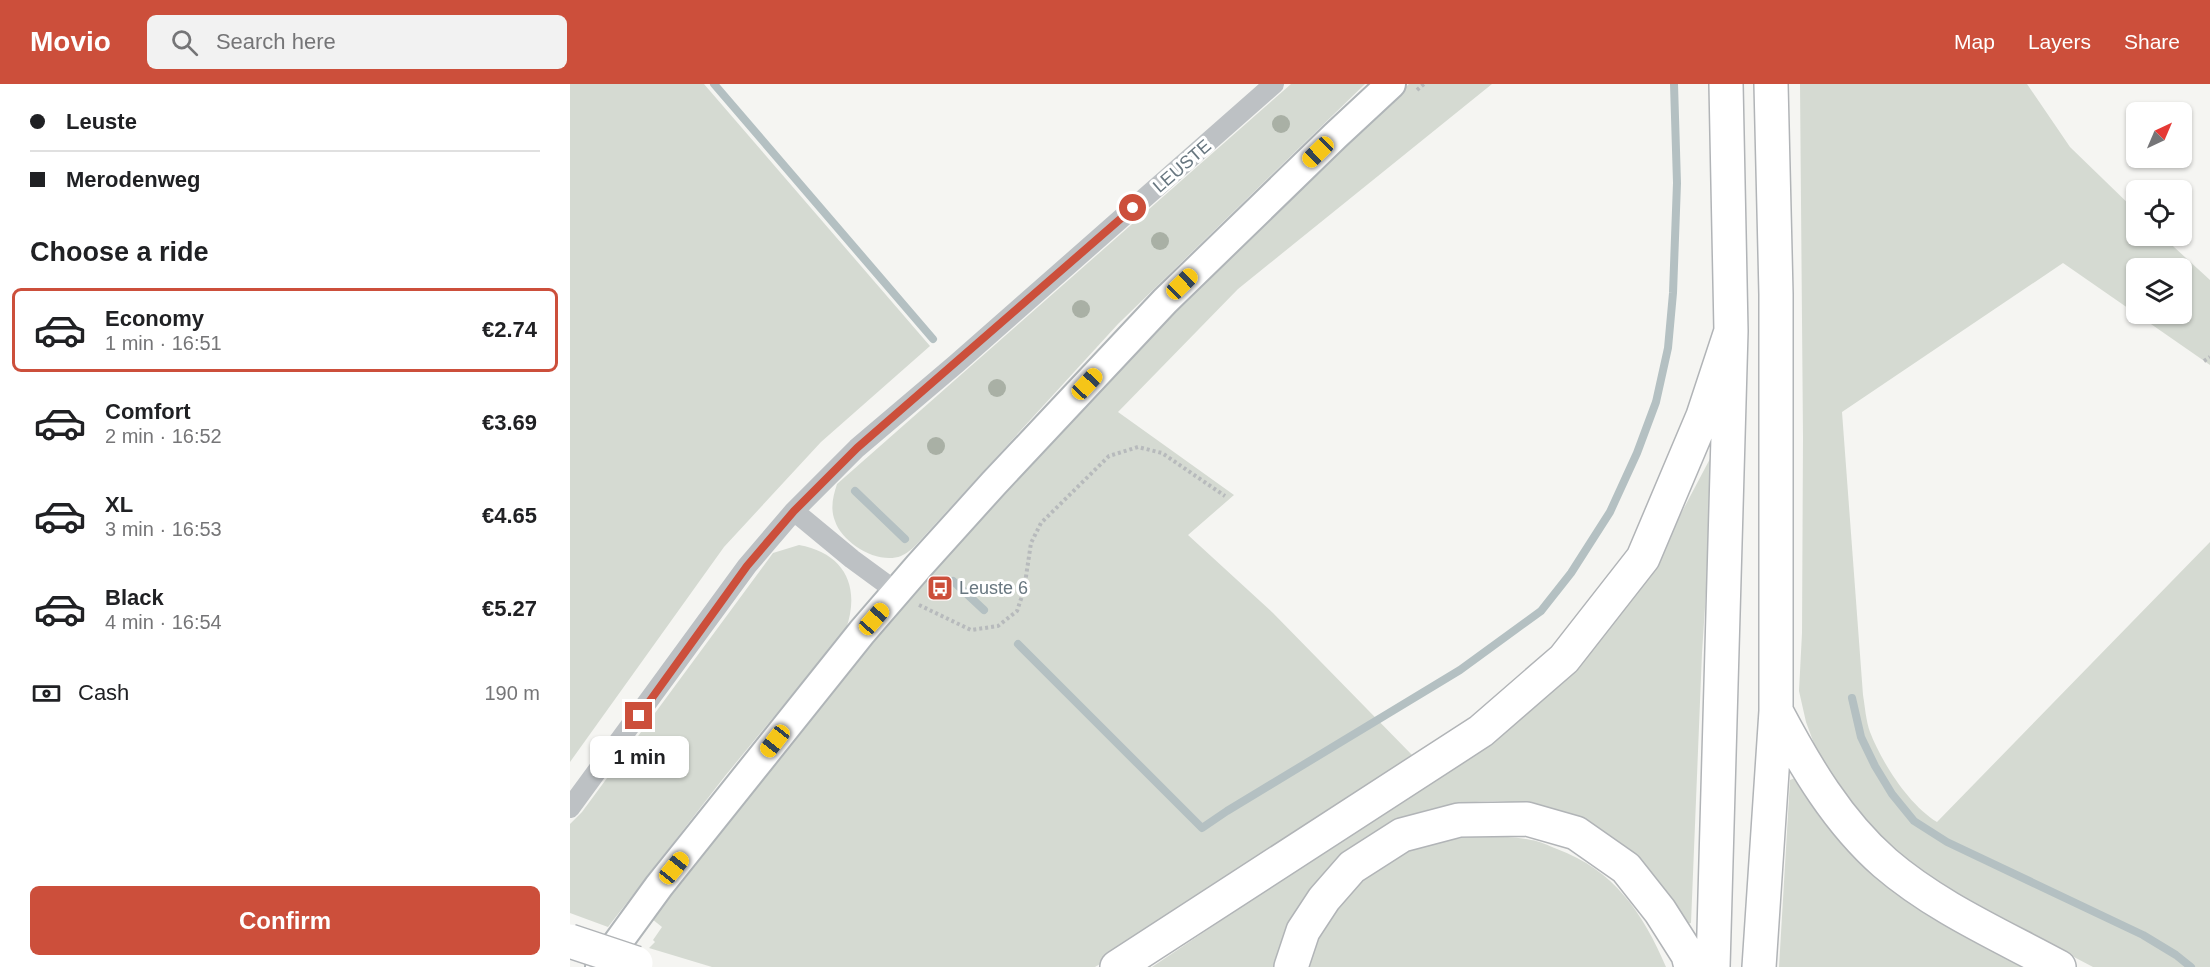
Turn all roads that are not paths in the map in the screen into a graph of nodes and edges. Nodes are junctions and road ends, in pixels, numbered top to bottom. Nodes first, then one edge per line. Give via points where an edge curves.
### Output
1 (1274, 84) edge
2 (1726, 84) edge
3 (1771, 84) edge
4 (1404, 88) edge
5 (1731, 331) junction
6 (794, 511) junction
7 (897, 592) junction
8 (1776, 711) junction
9 (570, 808) edge
10 (570, 941) edge
11 (642, 965) edge
12 (600, 967) edge
13 (1117, 967) edge
14 (1291, 967) edge
15 (1691, 967) edge
16 (1713, 967) edge
17 (1760, 967) edge
18 (2059, 967) edge

1 - 6 street, LEUSTE via 857,448
2 - 5 highway
3 - 8 highway via 1776,294
4 - 7 main road via 1335,136 1165,301
5 - 13 highway via 1703,417 1642,558 1564,660 1481,731
5 - 16 highway
6 - 7 street
6 - 9 street, LEUSTE via 747,566
7 - 12 main road via 659,886
8 - 17 highway
8 - 18 highway via 1803,760 1846,823 1885,863 1930,897
10 - 11 highway, bridge
14 - 15 highway via 1303,931 1324,899 1352,867 1402,835 1459,820 1527,819 1576,833 1626,868 1660,911 1688,955

